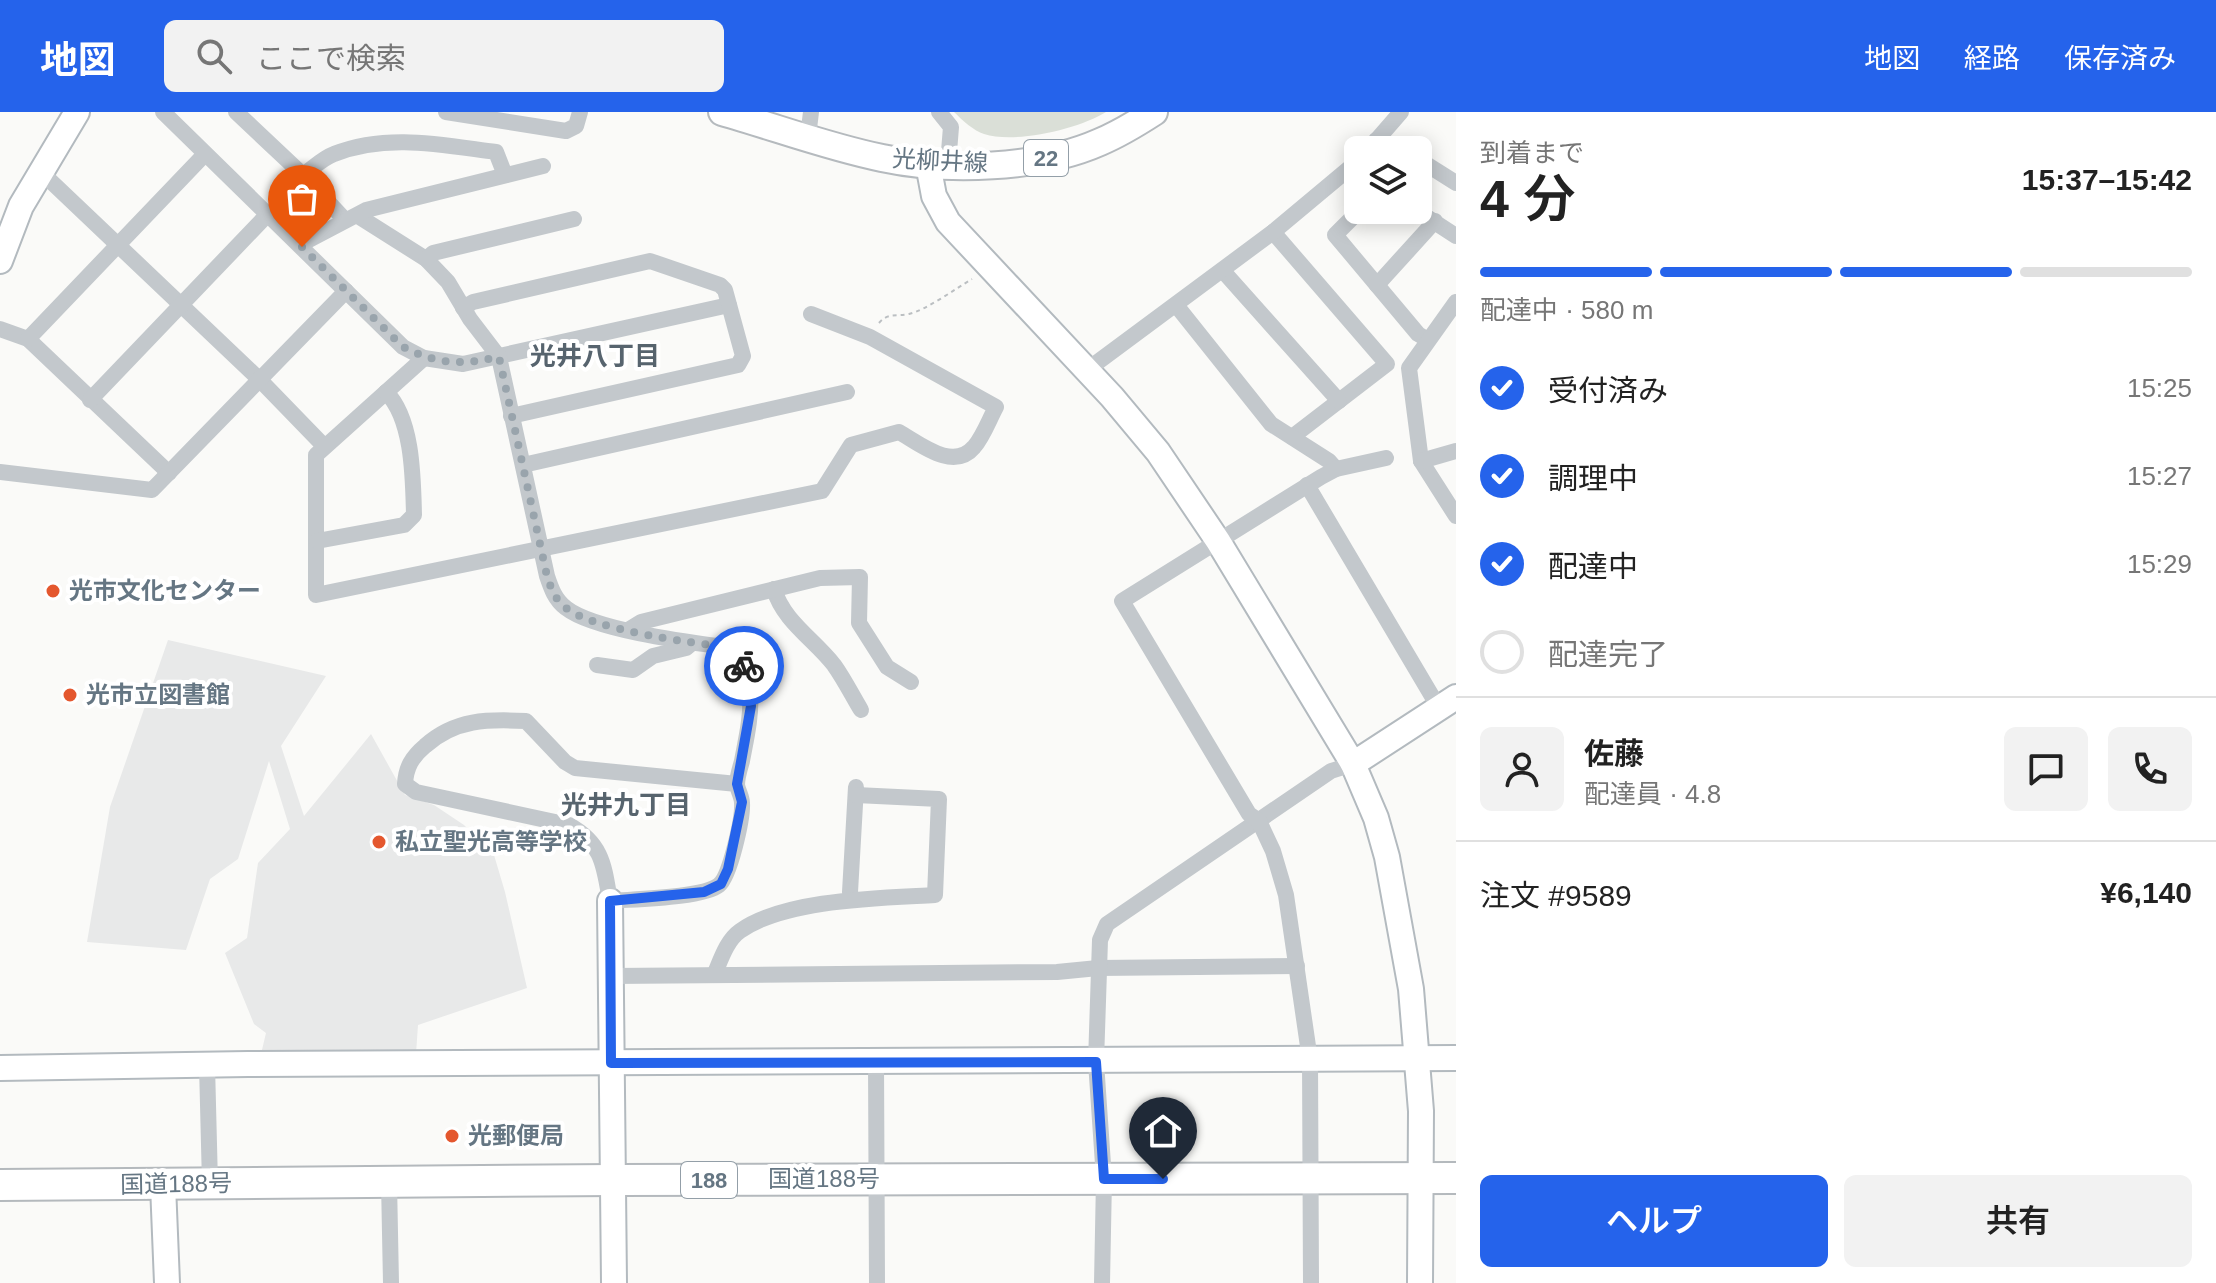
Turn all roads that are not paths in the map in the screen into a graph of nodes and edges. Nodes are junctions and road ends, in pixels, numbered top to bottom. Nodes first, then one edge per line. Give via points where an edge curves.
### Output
1 (77, 112) edge
2 (163, 112) edge
3 (236, 112) edge
4 (446, 112) edge
5 (580, 112) edge
6 (722, 112) edge
7 (939, 112) edge
8 (1154, 112) edge
9 (1401, 112) edge
10 (810, 124) edge
11 (1380, 136) edge
12 (205, 154) junction
13 (938, 164) junction
14 (543, 166) dead end
15 (1432, 168) edge
16 (40, 171) junction
17 (1344, 173) edge
18 (303, 175) junction
19 (505, 175) junction
20 (1456, 183) edge
21 (268, 214) junction
22 (351, 218) junction
23 (574, 219) dead end
24 (1432, 219) edge
25 (1435, 221) junction
26 (1346, 224) edge
27 (1273, 232) junction
28 (1456, 236) edge
29 (117, 242) junction
30 (302, 247) junction
31 (426, 259) junction
32 (0, 261) edge
33 (1223, 271) junction
34 (1377, 285) junction
35 (346, 291) junction
36 (1456, 302) edge
37 (180, 304) junction
38 (729, 305) junction
39 (1176, 305) junction
40 (463, 308) junction
41 (811, 314) dead end
42 (0, 329) edge
43 (28, 339) junction
44 (1428, 340) junction
45 (499, 357) junction
46 (424, 358) junction
47 (1087, 370) junction
48 (260, 380) junction
49 (386, 392) junction
50 (847, 392) dead end
51 (90, 400) junction
52 (1339, 401) junction
53 (511, 416) junction
54 (1292, 437) junction
55 (323, 445) junction
56 (1456, 451) edge
57 (1386, 458) dead end
58 (1421, 461) junction
59 (523, 465) junction
60 (1336, 469) junction
61 (0, 472) edge
62 (169, 473) junction
63 (1307, 485) junction
64 (1456, 516) edge
65 (317, 541) junction
66 (1218, 541) junction
67 (541, 550) junction
68 (774, 589) junction
69 (628, 630) junction
70 (692, 643) junction
71 (597, 665) dead end
72 (911, 682) dead end
73 (1448, 702) edge
74 (861, 710) dead end
75 (1353, 764) junction
76 (737, 784) junction
77 (1259, 821) junction
78 (852, 900) junction
79 (610, 901) junction
80 (1297, 966) junction
81 (1098, 968) junction
82 (715, 973) junction
83 (611, 976) junction
84 (1418, 1057) junction
85 (1456, 1058) edge
86 (1310, 1060) junction
87 (876, 1062) junction
88 (1096, 1062) junction
89 (611, 1063) junction
90 (207, 1065) junction
91 (0, 1068) edge
92 (1419, 1177) junction
93 (1310, 1178) junction
94 (1456, 1178) edge
95 (876, 1179) junction
96 (1104, 1179) junction
97 (613, 1180) junction
98 (389, 1182) junction
99 (210, 1184) junction
100 (0, 1185) edge
101 (163, 1185) junction
102 (167, 1283) edge
103 (391, 1283) edge
104 (614, 1283) edge
105 (877, 1283) edge
106 (1102, 1283) edge
107 (1311, 1283) edge
108 (1420, 1283) edge

1 - 16 street
2 - 12 street
3 - 18 street
4 - 5 street via 566,131 576,126
6 - 10 main road, 光柳井線 / 22
7 - 13 street via 951,127
8 - 13 main road, 光柳井線 / 22 via 1101,142 1068,153 1025,162
9 - 11 street
10 - 13 main road, 光柳井線 / 22 via 882,158
12 - 21 street
12 - 29 street
13 - 47 street via 934,196 948,222
14 - 19 street
15 - 20 street
16 - 29 street
16 - 32 street
17 - 27 street
18 - 19 street via 333,154 407,141 496,152
18 - 22 street
19 - 22 street
21 - 30 street
21 - 37 street
22 - 30 street
22 - 31 street
23 - 31 street
24 - 25 street
25 - 28 street
25 - 34 street
26 - 34 street via 1335,235
27 - 33 street
27 - 52 street via 1387,364
29 - 37 street
29 - 43 street
30 - 35 street
31 - 40 street
33 - 39 street
33 - 52 street
34 - 44 street
35 - 46 street via 403,347
35 - 48 street
36 - 44 street
37 - 48 street
37 - 51 street
38 - 40 street via 720,285 650,261
38 - 45 street
38 - 53 street via 743,356 738,365
39 - 47 street
39 - 54 street via 1271,424
40 - 45 street
41 - 67 street via 870,337 996,407 973,449 947,458 899,432 851,445 822,491
42 - 43 street
43 - 51 street
44 - 58 street via 1409,368
45 - 46 street via 463,364
45 - 53 street
46 - 49 street
47 - 66 street via 1158,452
48 - 55 street
48 - 62 street
49 - 55 street
49 - 65 street via 395,401 409,447 414,515 404,525
50 - 59 street
51 - 62 street
52 - 54 street
53 - 59 street
54 - 60 street
55 - 65 street via 316,455
56 - 58 street
57 - 60 street
58 - 64 street
59 - 67 street
60 - 63 street
61 - 62 street via 152,490
63 - 66 street
63 - 73 street
65 - 67 street via 316,595
66 - 75 street
66 - 77 street via 1122,601 1249,814
67 - 69 street via 553,592 564,607
68 - 69 street via 641,622
68 - 72 street via 820,578 860,577 859,623 887,667
68 - 74 street via 777,600 833,664
69 - 70 street
70 - 71 street via 653,656 633,670
70 - 76 street via 725,647 745,667 751,706
73 - 75 street
75 - 77 street via 1331,771
75 - 84 street via 1387,857
76 - 79 street via 742,802 739,824 721,884 704,892
76 - 79 street via 575,768 526,721 489,719 454,726 416,754 406,769 405,784 416,792 569,825 586,835 604,865
77 - 80 street via 1286,895
77 - 81 street via 1107,924
78 - 78 street via 935,895 939,799 856,790
78 - 82 street via 798,908 738,932
79 - 83 street
80 - 81 street
80 - 86 street
81 - 82 street
81 - 88 street
82 - 83 street
83 - 89 street
84 - 85 street
84 - 86 street
84 - 92 street
86 - 88 street
86 - 93 street
87 - 88 street
87 - 89 street
87 - 95 street
88 - 96 street
89 - 90 street
89 - 97 street
90 - 91 street
90 - 99 street
92 - 93 highway, 国道188号 / 188
92 - 94 highway, 国道188号 / 188
92 - 108 street
93 - 96 highway, 国道188号 / 188
93 - 107 street
95 - 96 highway, 国道188号 / 188
95 - 97 highway, 国道188号 / 188
95 - 105 street
96 - 106 street
97 - 98 highway, 国道188号 / 188
97 - 104 street
98 - 99 highway, 国道188号 / 188
98 - 103 street
99 - 101 highway, 国道188号 / 188
100 - 101 highway, 国道188号 / 188
101 - 102 street

